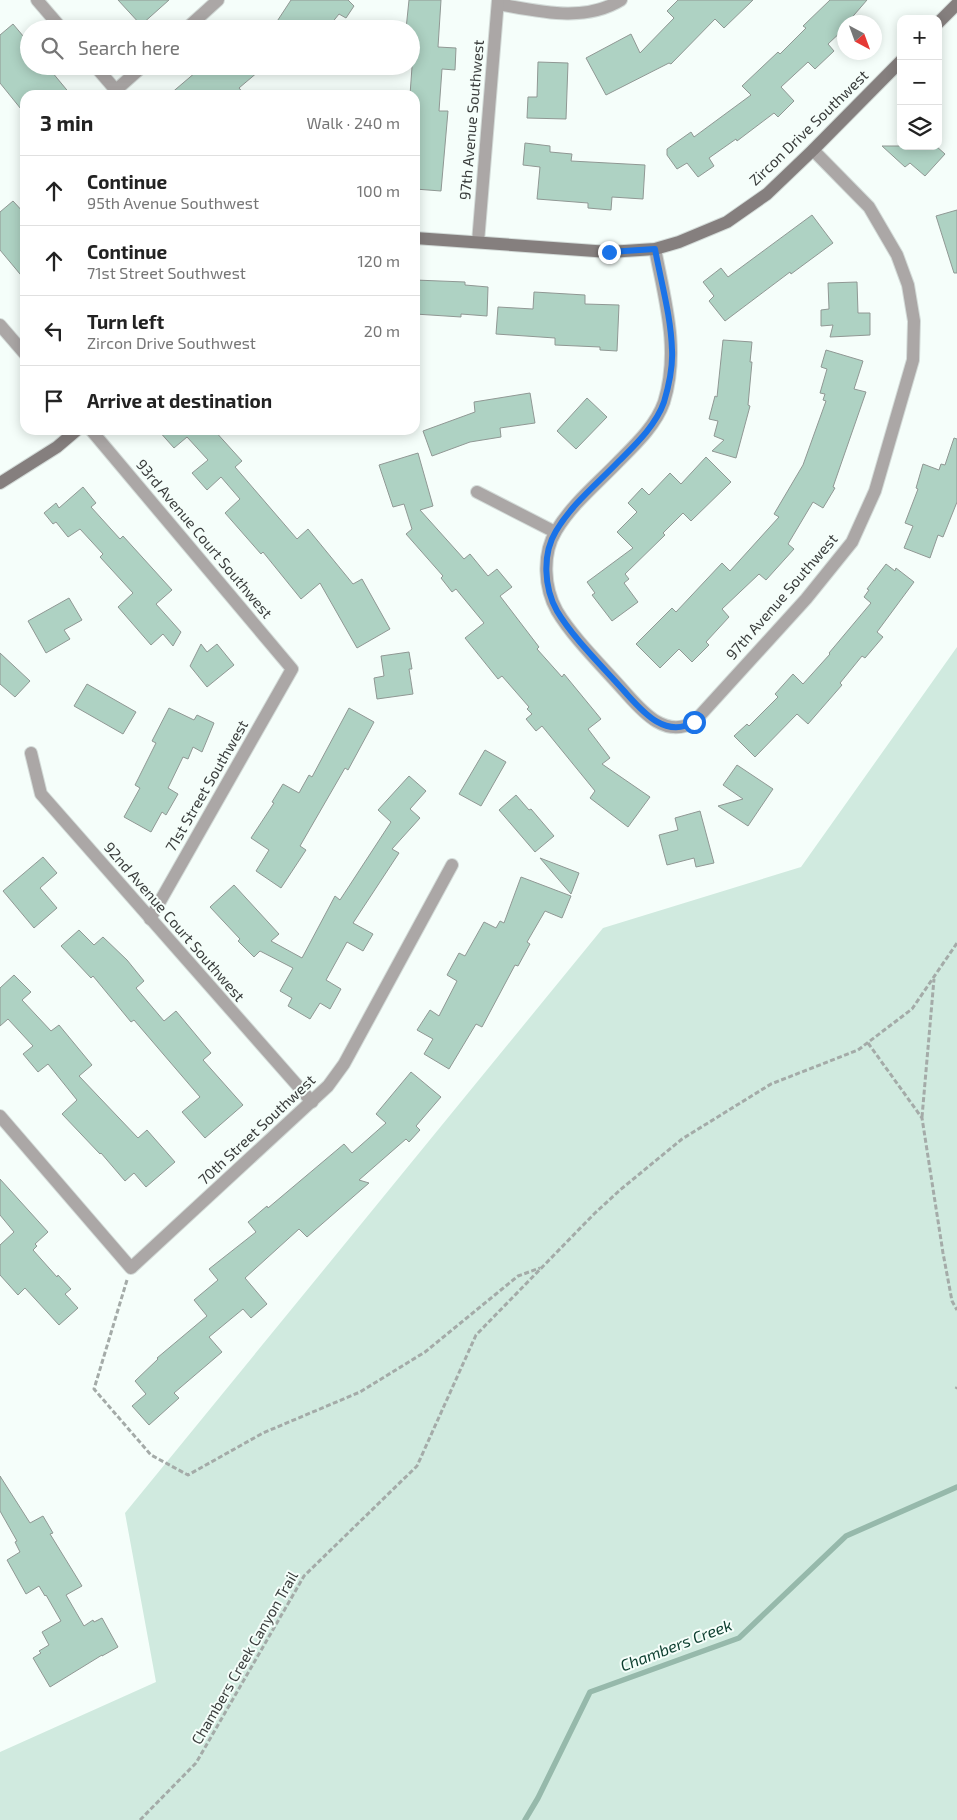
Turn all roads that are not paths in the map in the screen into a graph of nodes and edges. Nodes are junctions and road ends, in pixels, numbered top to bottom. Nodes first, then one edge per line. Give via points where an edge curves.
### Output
1 (37, 0) edge
2 (218, 0) edge
3 (621, 0) edge
4 (498, 2) edge
5 (957, 4) edge
6 (942, 19) edge
7 (54, 20) edge
8 (196, 20) edge
9 (897, 65) edge
10 (103, 75) edge
11 (135, 75) edge
12 (115, 90) edge
13 (121, 90) edge
14 (813, 150) junction
15 (420, 238) edge
16 (478, 242) junction
17 (655, 249) junction
18 (0, 325) edge
19 (20, 348) edge
20 (71, 435) edge
21 (96, 435) edge
22 (0, 483) edge
23 (477, 492) dead end
24 (555, 532) junction
25 (292, 669) joint
26 (31, 753) dead end
27 (452, 865) dead end
28 (150, 919) junction
29 (312, 1102) junction
30 (0, 1116) edge

1 - 7 street
2 - 8 street
3 - 4 street via 600,10 576,14 524,9
4 - 16 street, 97th Avenue Southwest
5 - 6 street
9 - 14 street, Zircon Drive Southwest
10 - 12 street
11 - 13 street
14 - 17 street, Zircon Drive Southwest via 767,194 727,222
14 - 24 street, 97th Avenue Southwest via 869,207 898,255 908,285 914,321 913,360 875,491 852,542 806,599 694,722 685,727 662,724 652,719 584,646 558,612 552,600 546,564 549,544
15 - 16 street, Zircon Drive Southwest
16 - 17 street, Zircon Drive Southwest via 609,252
17 - 24 street via 672,350 663,403 647,432 575,506
18 - 19 street
20 - 22 street
21 - 25 street, 93rd Avenue Court Southwest
23 - 24 street
25 - 28 street, 71st Street Southwest
26 - 28 street, 92nd Avenue Court Southwest via 41,794
27 - 29 street, 70th Street Southwest via 344,1064
28 - 29 street, 92nd Avenue Court Southwest
29 - 30 street, 70th Street Southwest via 131,1268

